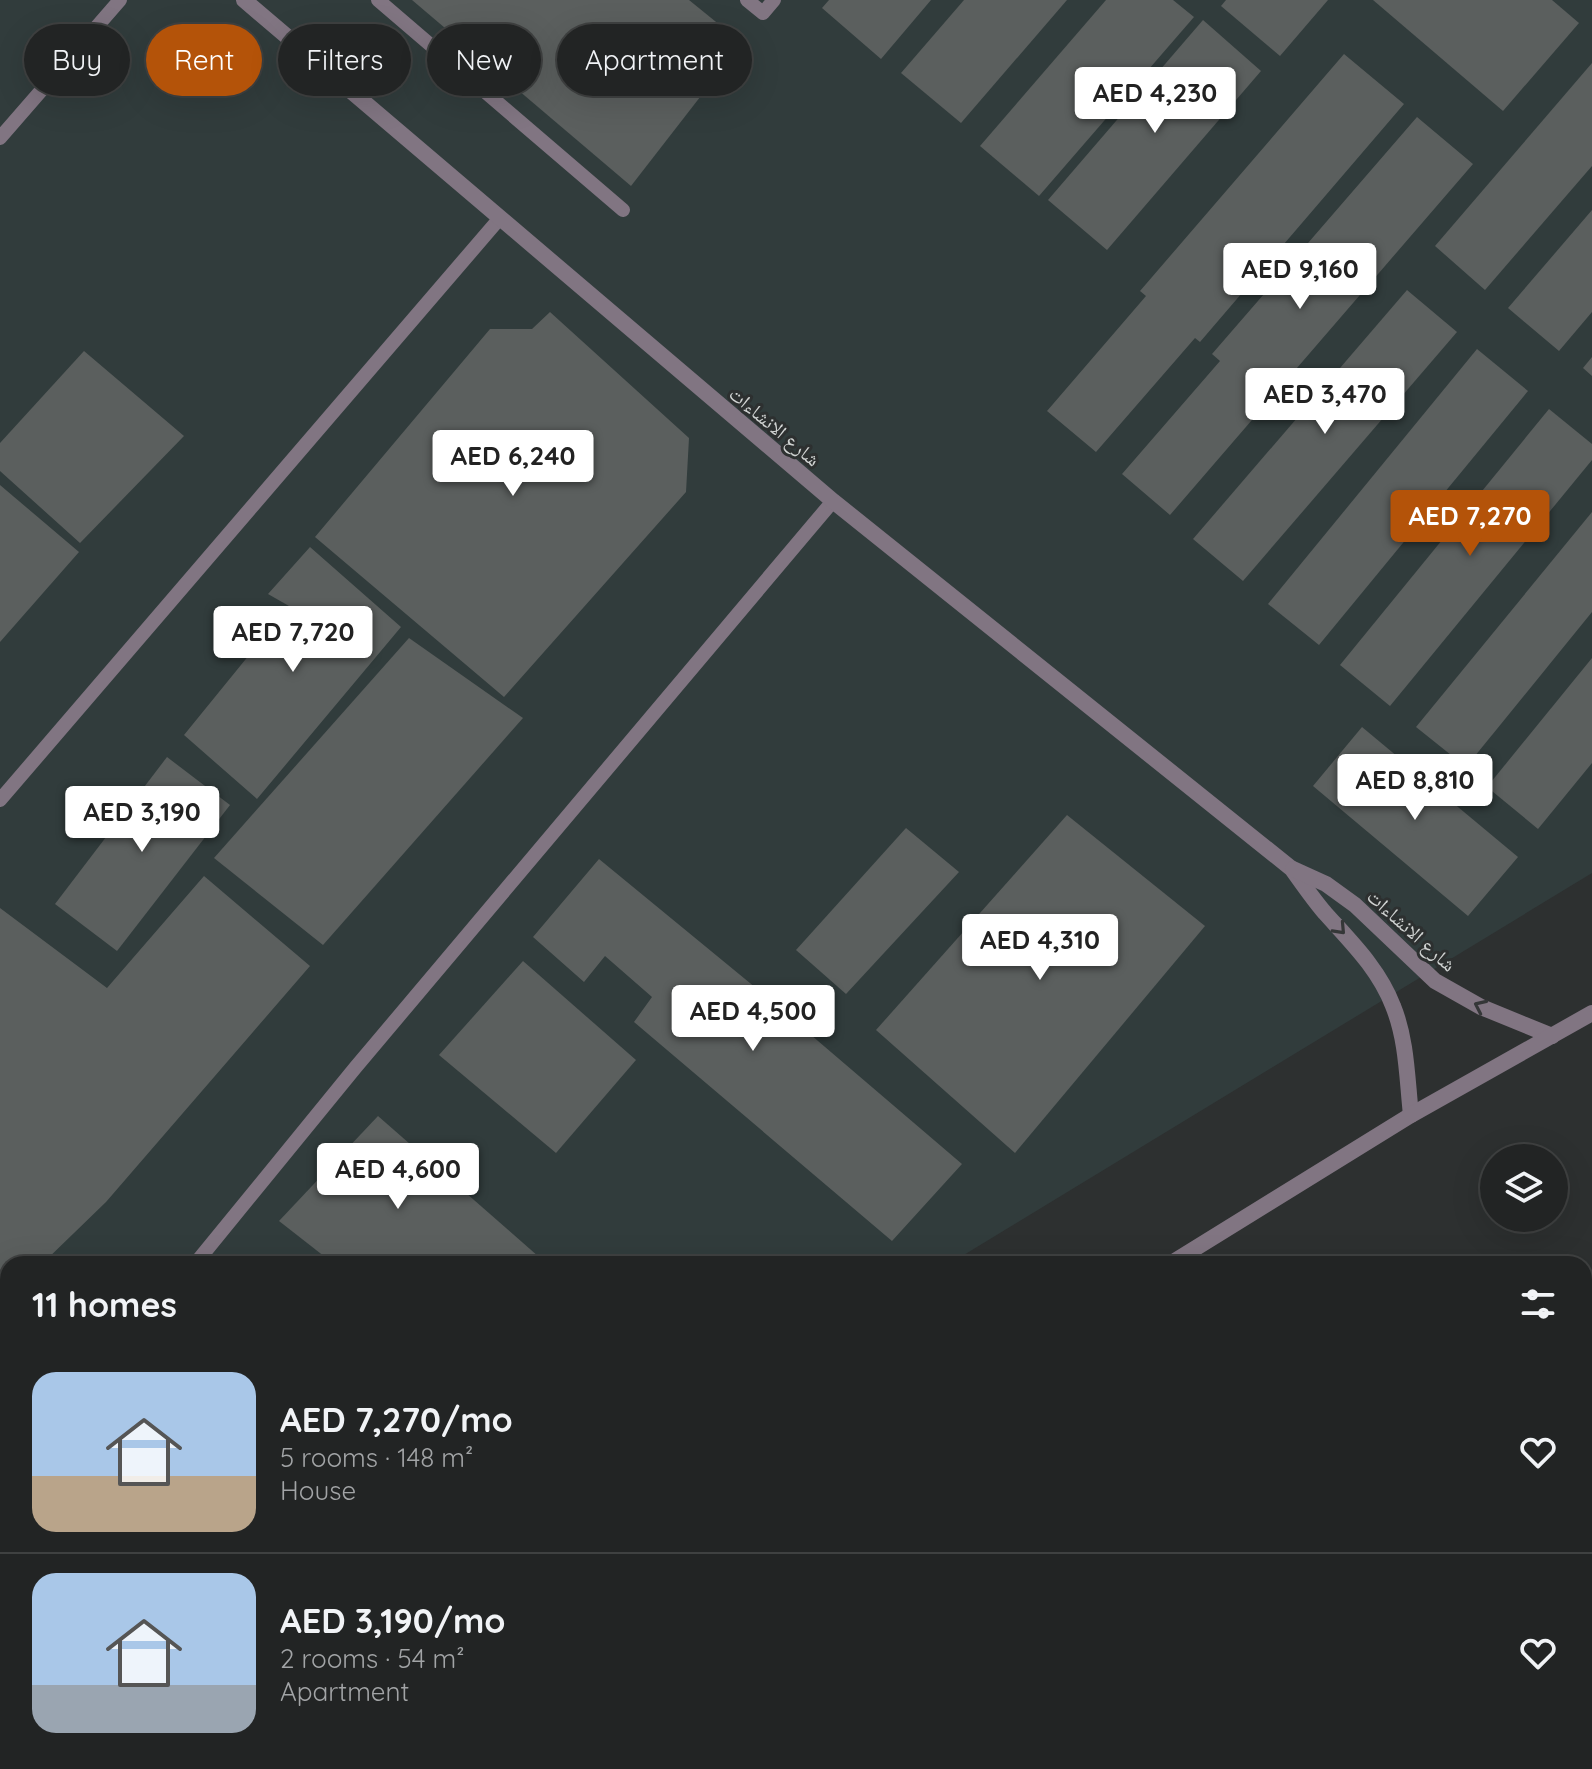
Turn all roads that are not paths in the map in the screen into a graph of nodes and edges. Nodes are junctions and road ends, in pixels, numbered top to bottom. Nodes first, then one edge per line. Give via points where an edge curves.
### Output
1 (120, 0) edge
2 (244, 0) edge
3 (378, 0) edge
4 (747, 0) edge
5 (774, 0) edge
6 (0, 138) edge
7 (623, 210) dead end
8 (500, 218) junction
9 (833, 501) junction
10 (0, 800) edge
11 (1292, 869) junction
12 (1592, 1013) edge
13 (1552, 1036) junction
14 (1411, 1115) junction
15 (202, 1256) edge
16 (1183, 1256) edge

1 - 6 lane
2 - 8 street, شارع الانشاءات
3 - 7 lane
4 - 5 lane via 763,13
8 - 9 street, شارع الانشاءات
8 - 10 lane
9 - 11 street, شارع الانشاءات
9 - 15 lane
13 -> 11 street, شارع الانشاءات via 1435,981 1355,905
11 -> 14 street, شارع الانشاءات via 1379,977 1402,1036
12 - 13 street
13 - 14 street
14 - 16 street

